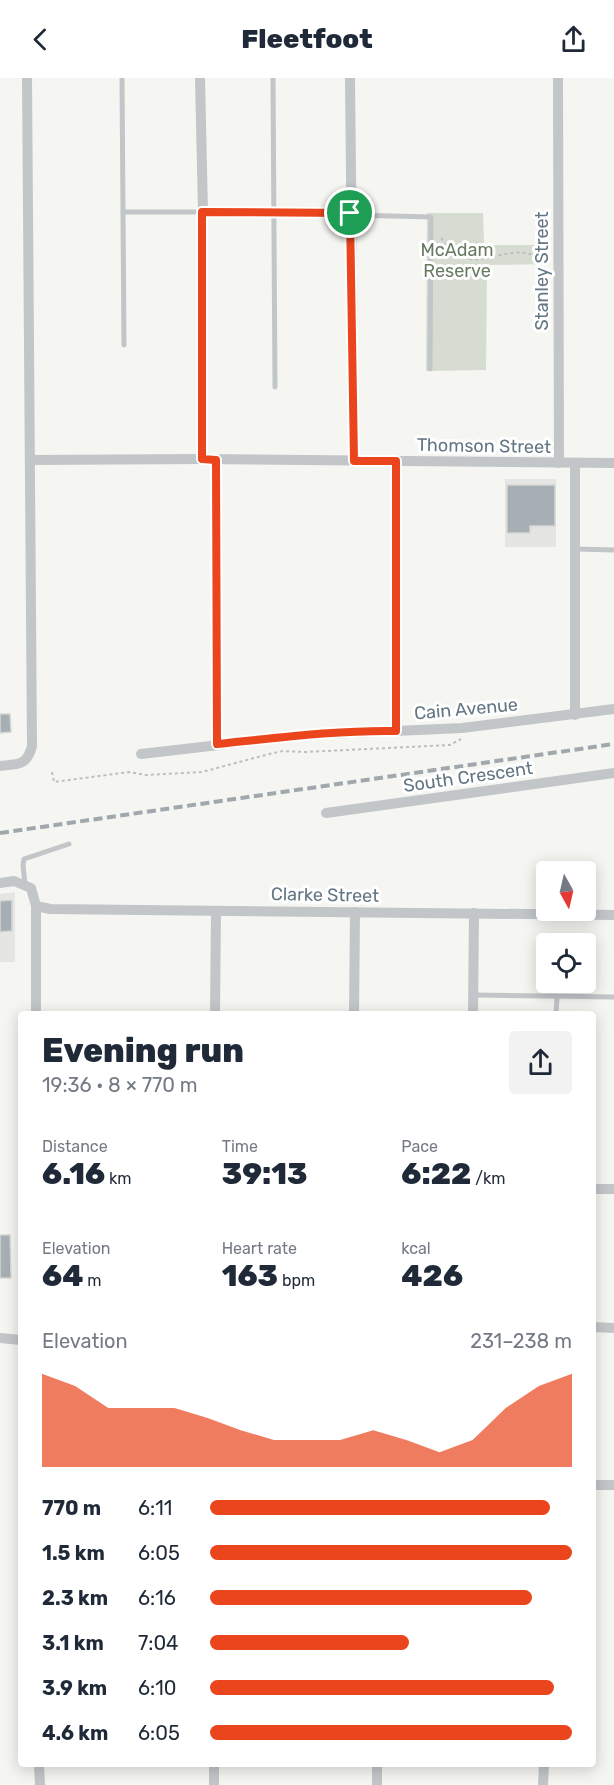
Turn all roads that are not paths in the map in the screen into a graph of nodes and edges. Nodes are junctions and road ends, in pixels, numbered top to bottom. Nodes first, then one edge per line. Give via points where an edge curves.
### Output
1 (27, 78) edge
2 (122, 78) edge
3 (200, 78) edge
4 (273, 78) edge
5 (350, 78) edge
6 (558, 78) edge
7 (123, 212) junction
8 (202, 212) junction
9 (274, 212) junction
10 (350, 214) junction
11 (124, 345) dead end
12 (430, 369) dead end
13 (275, 387) dead end
14 (202, 459) junction
15 (30, 460) junction
16 (216, 460) junction
17 (354, 461) junction
18 (396, 461) junction
19 (559, 463) junction
20 (575, 463) junction
21 (614, 464) edge
22 (575, 549) junction
23 (614, 550) edge
24 (614, 710) edge
25 (575, 715) junction
26 (396, 731) junction
27 (217, 744) junction
28 (141, 754) dead end
29 (0, 766) edge
30 (614, 773) edge
31 (326, 813) dead end
32 (69, 844) dead end
33 (0, 883) edge
34 (28, 887) junction
35 (36, 906) junction
36 (216, 911) junction
37 (355, 912) junction
38 (474, 913) junction
39 (614, 915) edge
40 (474, 995) junction
41 (556, 997) junction
42 (614, 997) edge
43 (36, 1011) edge
44 (215, 1011) edge
45 (354, 1011) edge
46 (473, 1011) edge
47 (556, 1011) edge
48 (596, 1189) edge
49 (614, 1189) edge
50 (596, 1327) edge
51 (614, 1328) edge
52 (0, 1338) edge
53 (18, 1340) edge
54 (596, 1485) edge
55 (614, 1485) edge
56 (39, 1767) edge
57 (214, 1767) edge
58 (377, 1767) edge
59 (544, 1767) edge
60 (40, 1785) edge
61 (213, 1785) edge
62 (377, 1785) edge
63 (543, 1785) edge

1 - 15 street
2 - 7 lane
3 - 8 street
4 - 9 lane
5 - 10 street
6 - 19 street, Stanley Street
7 - 8 lane
7 - 11 lane
8 - 9 street
8 - 14 street
9 - 10 street
9 - 13 lane
10 - 12 lane via 431,217
10 - 17 street
14 - 15 street, Thomson Street
14 - 16 street, Thomson Street
15 - 29 street via 32,746 29,758 19,764
16 - 17 street, Thomson Street
16 - 27 street
17 - 18 street, Thomson Street
18 - 19 street, Thomson Street
18 - 26 street
19 - 20 street, Thomson Street
20 - 21 street, Thomson Street
20 - 22 street
22 - 23 lane
22 - 25 street
24 - 25 street, Cain Avenue
25 - 26 street, Cain Avenue
26 - 27 street, Cain Avenue via 350,731
27 - 28 street, Cain Avenue
30 - 31 street, South Crescent
32 - 34 lane via 24,859
33 - 34 street via 14,881
34 - 35 street
35 - 36 street, Clarke Street
35 - 43 street
36 - 37 street, Clarke Street
36 - 44 street
37 - 38 street, Clarke Street
37 - 45 street
38 - 39 street, Clarke Street
38 - 40 street
40 - 41 lane
40 - 46 street
41 - 42 lane
41 - 47 lane
48 - 49 street
50 - 51 street
52 - 53 street
54 - 55 street
56 - 60 street
57 - 61 street
58 - 62 street
59 - 63 street

